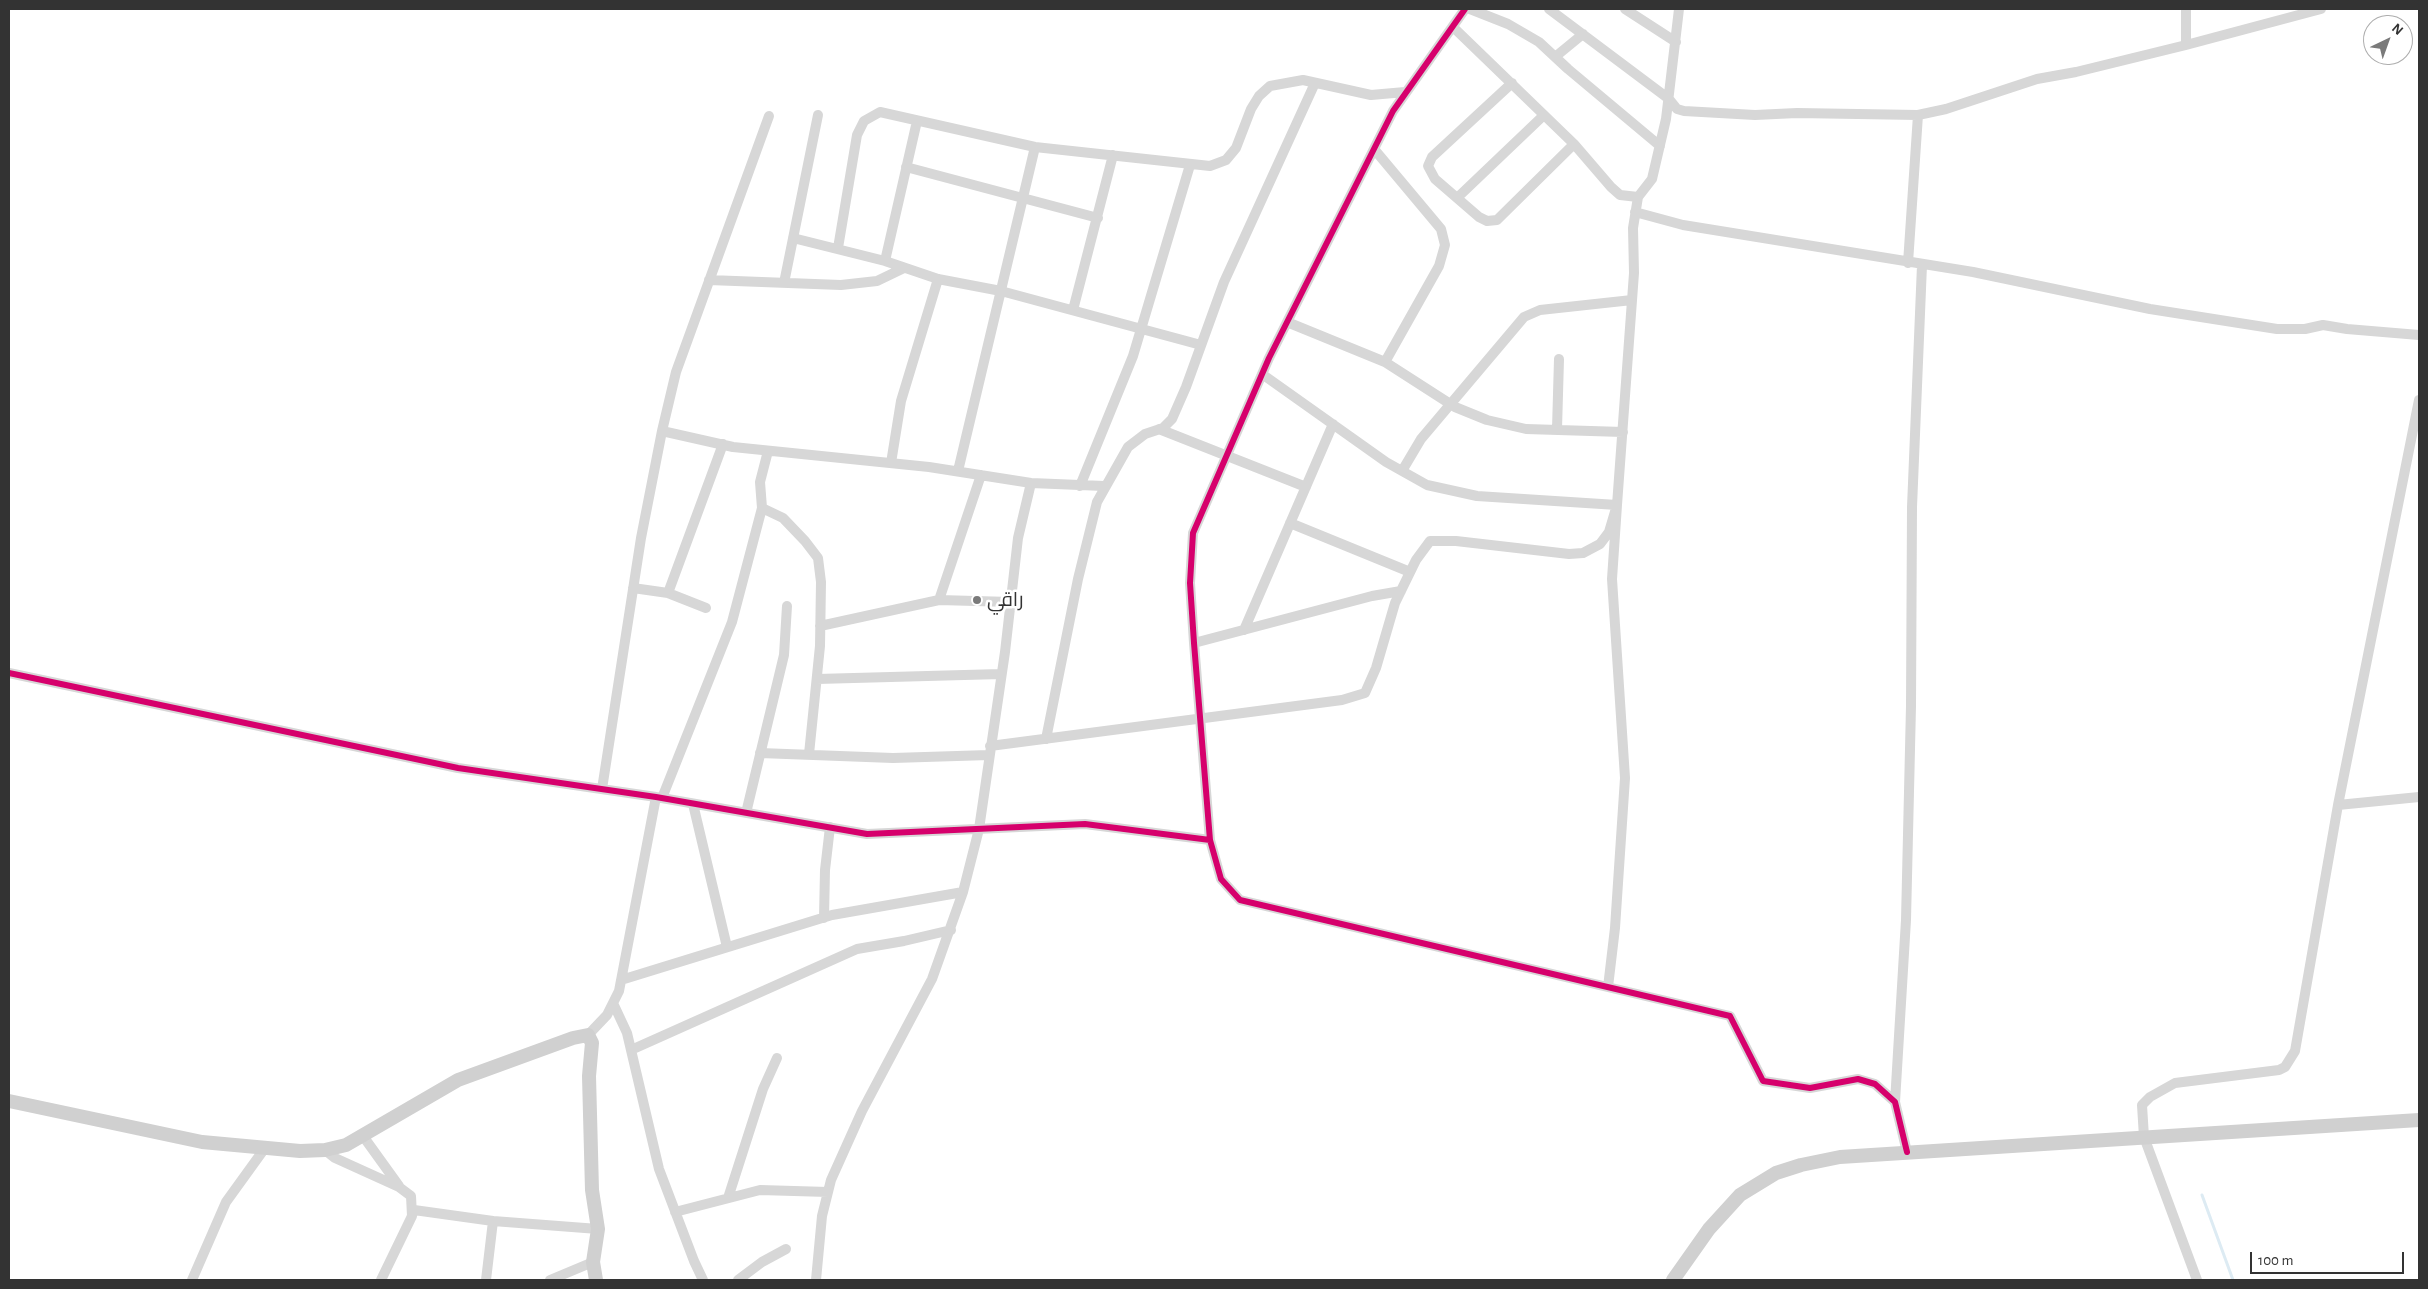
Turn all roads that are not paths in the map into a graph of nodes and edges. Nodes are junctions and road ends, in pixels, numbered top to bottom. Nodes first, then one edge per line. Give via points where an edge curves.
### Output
1 (1465, 9) edge
2 (1470, 9) edge
3 (1549, 9) edge
4 (1625, 9) edge
5 (1679, 9) edge
6 (2186, 9) edge
7 (2321, 9) edge
8 (1454, 26) junction
9 (1583, 34) junction
10 (1676, 42) junction
11 (2186, 45) junction
12 (1555, 57) junction
13 (1314, 83) junction
14 (1512, 84) junction
15 (1405, 92) junction
16 (1669, 99) junction
17 (1544, 115) junction
18 (1918, 115) junction
19 (769, 116) dead end
20 (818, 116) dead end
21 (917, 121) junction
22 (1574, 144) junction
23 (1660, 146) junction
24 (1035, 147) junction
25 (1374, 149) junction
26 (1114, 155) junction
27 (1190, 165) junction
28 (906, 167) junction
29 (1638, 197) junction
30 (1457, 198) junction
31 (1023, 199) junction
32 (1635, 212) junction
33 (1098, 218) junction
34 (793, 238) junction
35 (838, 248) junction
36 (885, 261) junction
37 (1908, 263) junction
38 (1922, 265) junction
39 (904, 268) junction
40 (938, 279) junction
41 (709, 280) junction
42 (784, 283) junction
43 (1001, 291) junction
44 (1632, 300) junction
45 (1074, 310) junction
46 (1288, 322) junction
47 (1141, 328) junction
48 (2419, 335) edge
49 (1201, 344) junction
50 (1559, 359) dead end
51 (1385, 362) junction
52 (1262, 374) junction
53 (2419, 400) edge
54 (1450, 404) junction
55 (1333, 424) junction
56 (1159, 429) junction
57 (1557, 429) junction
58 (662, 431) junction
59 (1623, 432) junction
60 (723, 444) junction
61 (768, 451) junction
62 (1227, 456) junction
63 (891, 463) junction
64 (958, 471) junction
65 (1402, 471) junction
66 (981, 475) junction
67 (1031, 483) junction
68 (1080, 486) junction
69 (1104, 486) junction
70 (1306, 488) junction
71 (1617, 504) junction
72 (762, 508) junction
73 (1290, 523) junction
74 (1410, 572) junction
75 (633, 588) junction
76 (1401, 591) junction
77 (668, 593) junction
78 (939, 600) junction
79 (1011, 602) junction
80 (787, 606) dead end
81 (706, 608) dead end
82 (820, 626) junction
83 (1244, 630) junction
84 (1194, 642) junction
85 (9, 673) edge
86 (1001, 674) junction
87 (817, 679) junction
88 (1200, 719) junction
89 (1046, 738) junction
90 (990, 750) junction
91 (760, 753) junction
92 (809, 754) junction
93 (602, 789) junction
94 (2419, 797) edge
95 (659, 798) junction
96 (693, 804) junction
97 (2338, 805) junction
98 (746, 813) junction
99 (830, 827) junction
100 (979, 829) junction
101 (1210, 840) junction
102 (962, 892) junction
103 (824, 918) junction
104 (951, 930) junction
105 (727, 947) junction
106 (621, 980) junction
107 (1608, 987) junction
108 (613, 1003) junction
109 (588, 1035) junction
110 (630, 1050) junction
111 (777, 1058) dead end
112 (9, 1101) edge
113 (1895, 1102) junction
114 (2419, 1120) edge
115 (364, 1136) junction
116 (2144, 1137) junction
117 (265, 1148) junction
118 (324, 1150) junction
119 (1907, 1152) junction
120 (399, 1187) junction
121 (828, 1192) junction
122 (728, 1198) junction
123 (414, 1210) junction
124 (675, 1212) junction
125 (493, 1221) junction
126 (598, 1229) junction
127 (786, 1249) dead end
128 (593, 1262) junction
129 (192, 1280) edge
130 (381, 1280) edge
131 (486, 1280) edge
132 (550, 1280) edge
133 (596, 1280) edge
134 (703, 1280) edge
135 (738, 1280) edge
136 (816, 1280) edge
137 (1673, 1280) edge
138 (2197, 1280) edge

1 - 8 street
2 - 12 street via 1516,28
3 - 9 street
4 - 10 street
5 - 10 street
6 - 11 street
7 - 11 street
8 - 14 street
8 - 15 street
9 - 12 street
9 - 16 street
10 - 16 street
11 - 18 street via 2037,79
12 - 23 street
13 - 15 street via 1371,96
13 - 27 street via 1303,80 1270,86 1259,96 1236,148 1226,160 1210,166
13 - 49 street via 1224,282
14 - 17 street
14 - 30 street via 1432,157 1428,166 1435,179
15 - 25 street
16 - 18 street via 1684,111 1755,115
16 - 23 street
17 - 22 street
17 - 30 street
18 - 37 street
19 - 41 street
20 - 34 street
21 - 24 street
21 - 28 street
21 - 35 street via 880,112 864,121 857,135
22 - 29 street via 1620,195
22 - 30 street via 1497,220 1487,221
23 - 29 street via 1652,179
24 - 26 street
24 - 31 street
25 - 46 street
25 - 51 street via 1441,229 1445,245 1439,266
26 - 27 street
26 - 33 street
27 - 47 street
28 - 31 street
28 - 36 street
29 - 32 street
31 - 33 street
31 - 43 street
32 - 37 street via 1683,226
32 - 44 street
33 - 45 street
34 - 35 street
34 - 42 street
35 - 36 street
36 - 39 street
37 - 38 street
38 - 48 street via 2043,285 2150,309 2278,329 2323,325
38 - 113 street via 1912,507 1912,706 1906,920
39 - 40 street
39 - 42 street via 877,281 841,285
40 - 43 street
40 - 63 street via 901,402
41 - 42 street
41 - 58 street via 676,372
43 - 45 street
43 - 64 street
44 - 54 street via 1540,310 1524,317
44 - 59 street
45 - 47 street
46 - 51 street
46 - 52 street
47 - 49 street
47 - 68 street via 1133,356
49 - 56 street via 1172,419
50 - 57 street
51 - 54 street
52 - 55 street
52 - 62 street
53 - 97 street
54 - 57 street via 1487,420 1526,428
54 - 65 street via 1421,438
55 - 65 street
55 - 70 street
56 - 62 street
56 - 69 street via 1145,434 1128,447
57 - 59 street
58 - 60 street
58 - 75 street
59 - 71 street
60 - 61 street
60 - 77 street
61 - 63 street
61 - 72 street via 760,482
62 - 70 street
62 - 84 street via 1193,533 1190,583
63 - 64 street
64 - 66 street
65 - 71 street via 1427,485 1477,496
66 - 67 street
66 - 78 street
67 - 68 street
67 - 79 street via 1018,538
68 - 69 street
69 - 89 street via 1078,579
70 - 73 street
71 - 74 street via 1609,532 1600,544 1583,553 1430,541
71 - 107 street via 1612,579 1625,778
72 - 82 street via 783,518 818,558
72 - 95 street via 732,622
73 - 74 street
73 - 83 street
74 - 76 street
75 - 77 street
75 - 93 street
76 - 83 street
76 - 88 street via 1365,693 1342,700
77 - 81 street
78 - 79 street
78 - 82 street
79 - 86 street
80 - 91 street via 784,654
82 - 87 street
83 - 84 street
84 - 88 street
85 - 93 street via 458,768
86 - 87 street
86 - 90 street
87 - 92 street
88 - 89 street
88 - 101 street
89 - 90 street
90 - 92 street via 893,758
90 - 100 street
91 - 92 street
91 - 98 street
93 - 95 street
94 - 97 street
95 - 96 street
95 - 106 street
96 - 98 street
96 - 105 street
97 - 116 street via 2300,1036 2291,1060 2285,1067 2268,1072 2175,1083 2150,1097 2142,1106
98 - 99 street
99 - 100 street via 868,834
99 - 103 street
100 - 101 street via 1085,824
100 - 102 street
101 - 107 street via 1221,879 1240,900
102 - 103 street
102 - 104 street
103 - 105 street
104 - 110 street via 857,949
104 - 121 street via 932,979 862,1112
105 - 106 street
106 - 108 street
107 - 113 street via 1730,1016 1762,1081 1810,1088 1858,1078 1875,1084
108 - 109 street via 607,1015
108 - 110 street via 627,1033
109 - 115 street via 458,1080
109 - 126 street via 592,1044 588,1076 592,1190
110 - 124 street via 659,1169
111 - 122 street via 763,1089
112 - 117 street via 202,1142
113 - 119 street
114 - 116 street
115 - 118 street via 346,1145
115 - 120 street
116 - 119 street
116 - 138 street
117 - 118 street
117 - 129 street via 226,1202
118 - 120 street
119 - 137 street via 1840,1157 1776,1173 1756,1183 1725,1209
120 - 123 street via 411,1196
121 - 122 street via 760,1190
121 - 136 street via 822,1216
122 - 124 street
123 - 125 street
123 - 130 street
124 - 134 street
125 - 126 street
125 - 131 street
126 - 128 street
127 - 135 street
128 - 132 street
128 - 133 street

